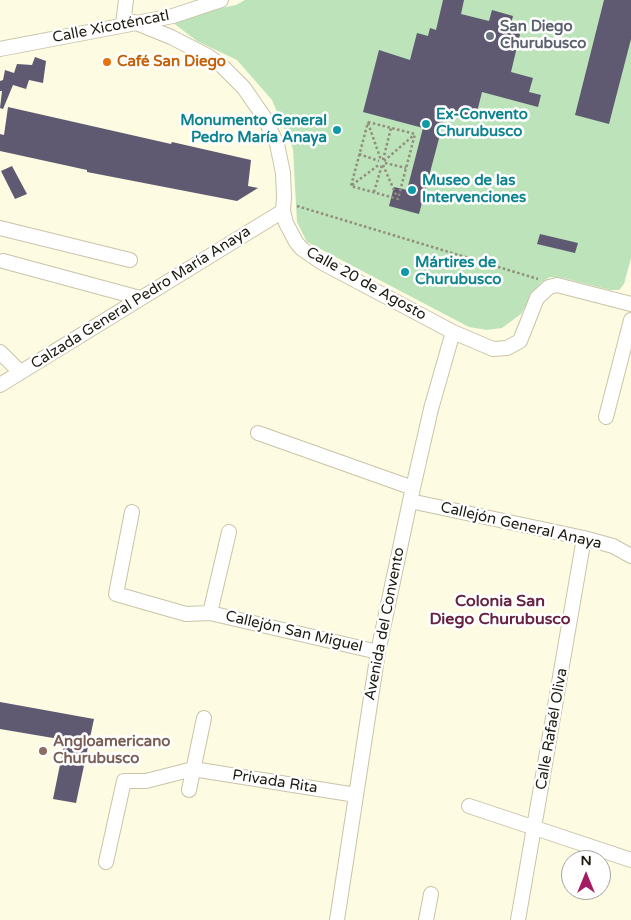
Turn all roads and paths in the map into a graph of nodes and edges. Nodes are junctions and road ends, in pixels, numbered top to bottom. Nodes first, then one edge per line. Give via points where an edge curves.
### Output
1 (126, 0) edge
2 (221, 0) edge
3 (128, 23) junction
4 (0, 48) edge
5 (368, 122) junction
6 (391, 128) junction
7 (415, 134) junction
8 (359, 154) junction
9 (382, 162) junction
10 (406, 168) junction
11 (350, 186) junction
12 (374, 192) junction
13 (398, 199) junction
14 (283, 206) junction
15 (0, 228) edge
16 (130, 260) dead end
17 (3, 261) dead end
18 (557, 285) junction
19 (140, 298) junction
20 (631, 304) edge
21 (631, 320) edge
22 (453, 332) junction
23 (0, 352) edge
24 (20, 372) junction
25 (0, 386) edge
26 (606, 417) dead end
27 (258, 433) dead end
28 (411, 495) junction
29 (132, 512) dead end
30 (229, 532) dead end
31 (584, 538) junction
32 (631, 556) edge
33 (210, 613) junction
34 (378, 652) junction
35 (204, 718) dead end
36 (193, 769) junction
37 (188, 790) dead end
38 (356, 795) junction
39 (469, 806) dead end
40 (535, 828) junction
41 (631, 860) edge
42 (106, 862) dead end
43 (431, 894) dead end
44 (337, 920) edge
45 (426, 920) edge
46 (518, 920) edge

1 - 3 street
2 - 3 street, Calle Xicoténcatl via 173,16
3 - 4 street, Calle Xicoténcatl
3 - 14 street, Calle 20 de Agosto via 171,37 208,56 244,88 264,117 277,144 283,173
5 - 6 path
5 - 8 path
5 - 9 path
6 - 7 path
6 - 9 path
7 - 9 path
7 - 10 path
8 - 9 path
8 - 11 path
9 - 10 path
9 - 11 path
9 - 12 path
9 - 13 path
10 - 13 path
11 - 12 path
12 - 13 path
14 - 18 path
14 - 19 street, Calzada General Pedro María Anaya
14 - 22 street, Calle 20 de Agosto via 286,224 296,242 310,256
15 - 16 street
17 - 19 street
18 - 20 street
18 - 22 street, Calle 20 de Agosto via 544,290 537,298 523,336 513,346 493,349
19 - 24 street, Calzada General Pedro María Anaya
21 - 26 street
22 - 28 street, Avenida del Convento
23 - 24 street
24 - 25 street, Calzada General Pedro María Anaya
27 - 28 street, Callejón General Anaya
28 - 31 street, Callejón General Anaya
28 - 34 street, Avenida del Convento
29 - 33 street, Callejón San Miguel via 116,594 186,614
30 - 33 street, Callejón San Miguel
31 - 32 street, Callejón General Anaya via 613,546
31 - 40 street, Calle Rafaél Oliva
33 - 34 street, Callejón San Miguel
34 - 38 street, Avenida del Convento
35 - 36 street
36 - 37 street
36 - 38 street, Privada Rita
36 - 42 street via 146,781 124,781
38 - 44 street, Avenida del Convento
39 - 40 street
40 - 41 street
40 - 46 street, Calle Rafaél Oliva
43 - 45 street

